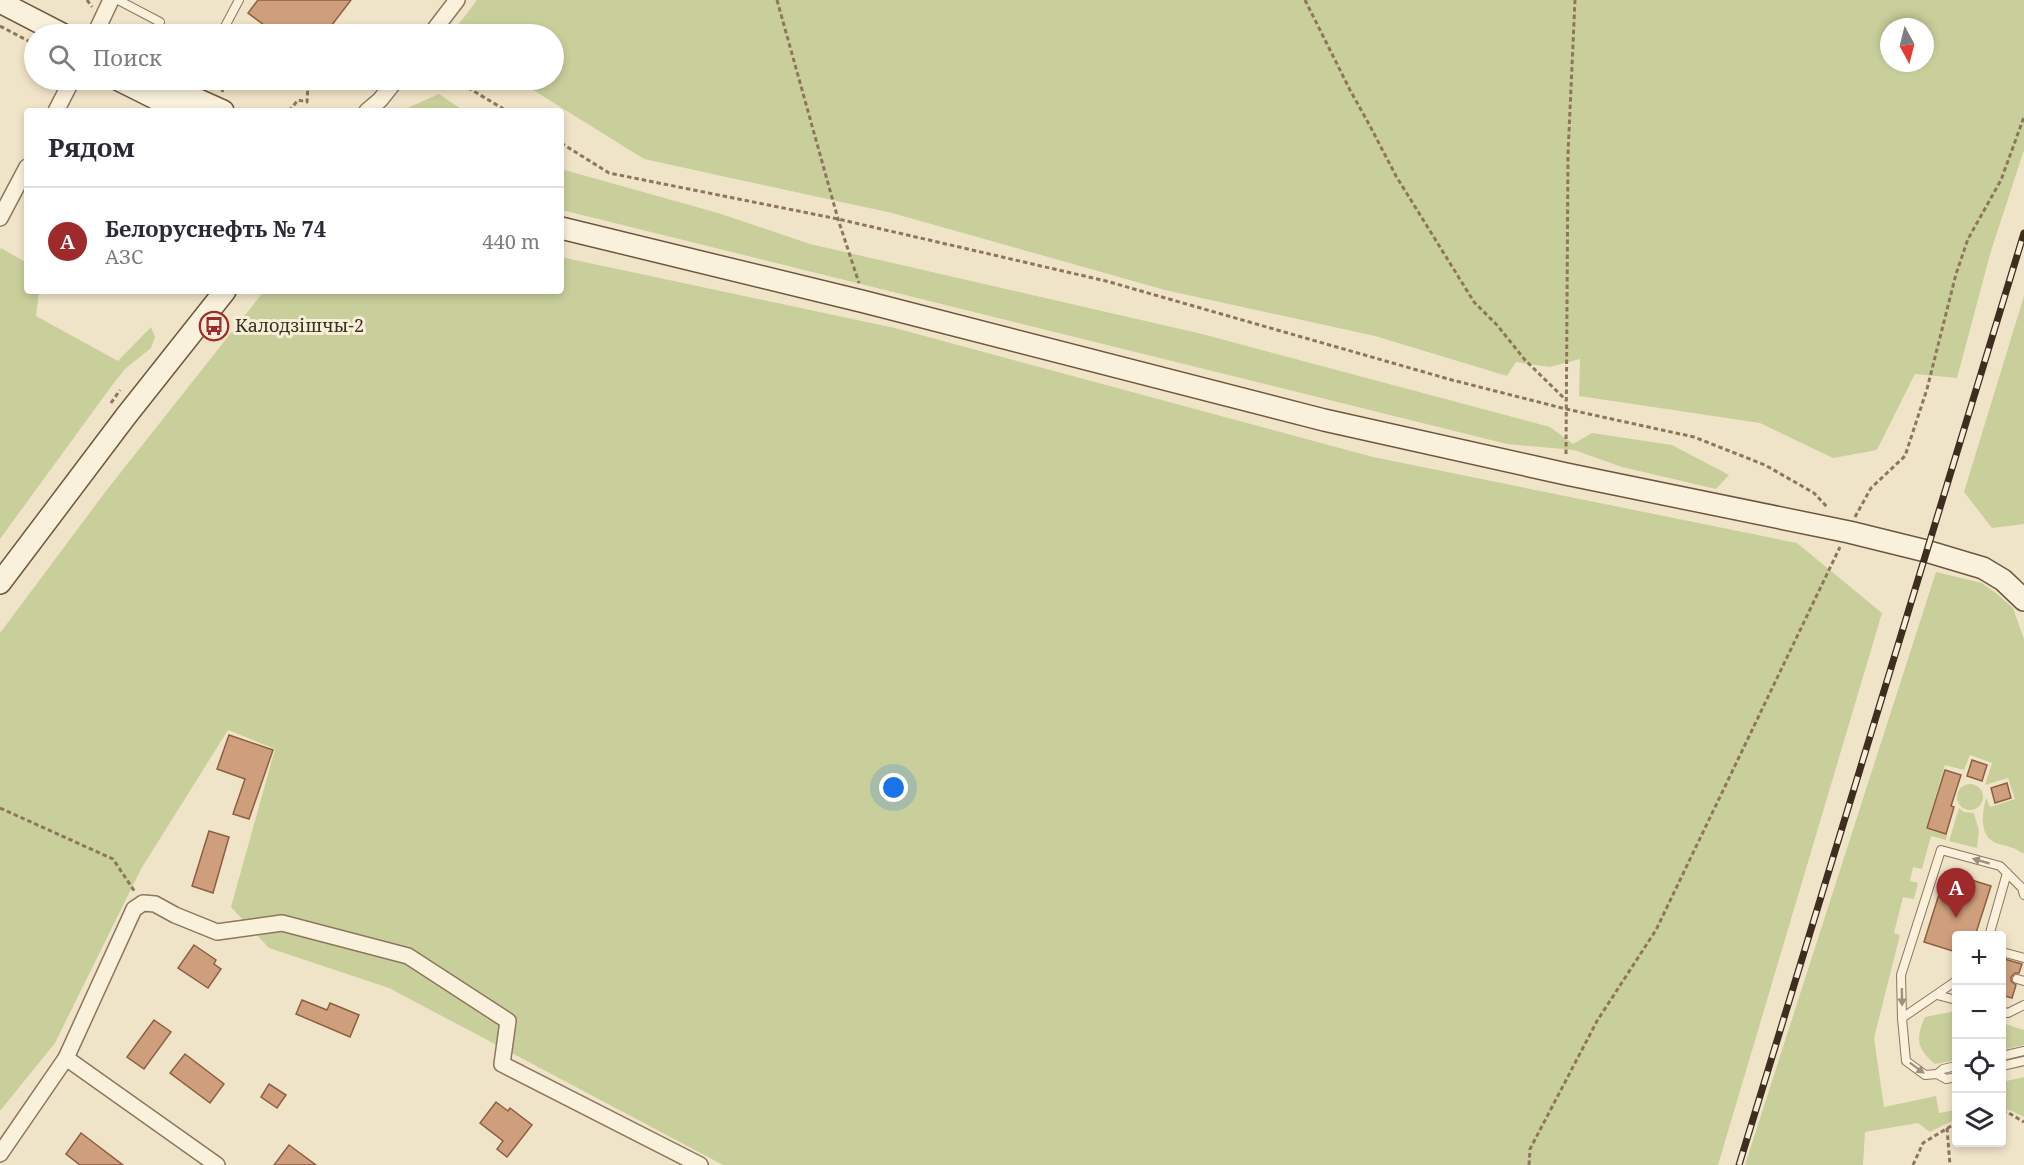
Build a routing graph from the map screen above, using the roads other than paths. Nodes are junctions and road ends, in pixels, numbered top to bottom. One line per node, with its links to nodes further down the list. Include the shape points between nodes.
1 (111, 0): 8 (street)
2 (118, 0): 9 (lane)
3 (239, 0): 10 (lane)
4 (457, 0): 11 (street)
5 (0, 2): 7 (main road)
6 (0, 18): 12 (main road)
7 (43, 24)
8 (100, 24)
9 (159, 24)
10 (226, 24)
11 (439, 24)
12 (24, 31)
13 (67, 90): 18 (street)
14 (152, 90): 16 (main road)
15 (389, 90): 17 (street)
16 (177, 98): 19 (main road)
17 (378, 105)
18 (58, 108)
19 (212, 108)
20 (24, 172): 21 (street)
21 (0, 218)
22 (564, 229): 25 (main road, via 1324,420 1926,551 1983,568)
23 (223, 294): 24 (main road)
24 (0, 583)
25 (2024, 600)
26 (2007, 873): 27 (lane); 28 (lane); 36 (lane, one-way to 36, via 2000,866 1941,850 1901,975)
27 (2024, 895)
28 (1990, 931)
29 (2006, 953): 30 (lane)
30 (2024, 958)
31 (1952, 984): 32 (lane)
32 (1937, 995): 33 (lane); 36 (lane)
33 (1952, 999)
34 (2024, 1005): 35 (lane)
35 (2006, 1012)
36 (1902, 1018): 43 (lane, one-way to 43, via 1906,1061 1925,1075)
37 (2024, 1051): 38 (lane)
38 (2006, 1055)
39 (66, 1058): 45 (street); 46 (street); 47 (street, via 134,909 143,903 155,904 217,932 282,923 408,956 508,1021 502,1064)
40 (2024, 1061): 41 (lane)
41 (2006, 1065)
42 (1952, 1067): 43 (lane)
43 (1937, 1074): 44 (lane)
44 (1952, 1078)
45 (0, 1154)
46 (217, 1165)
47 (700, 1165)

